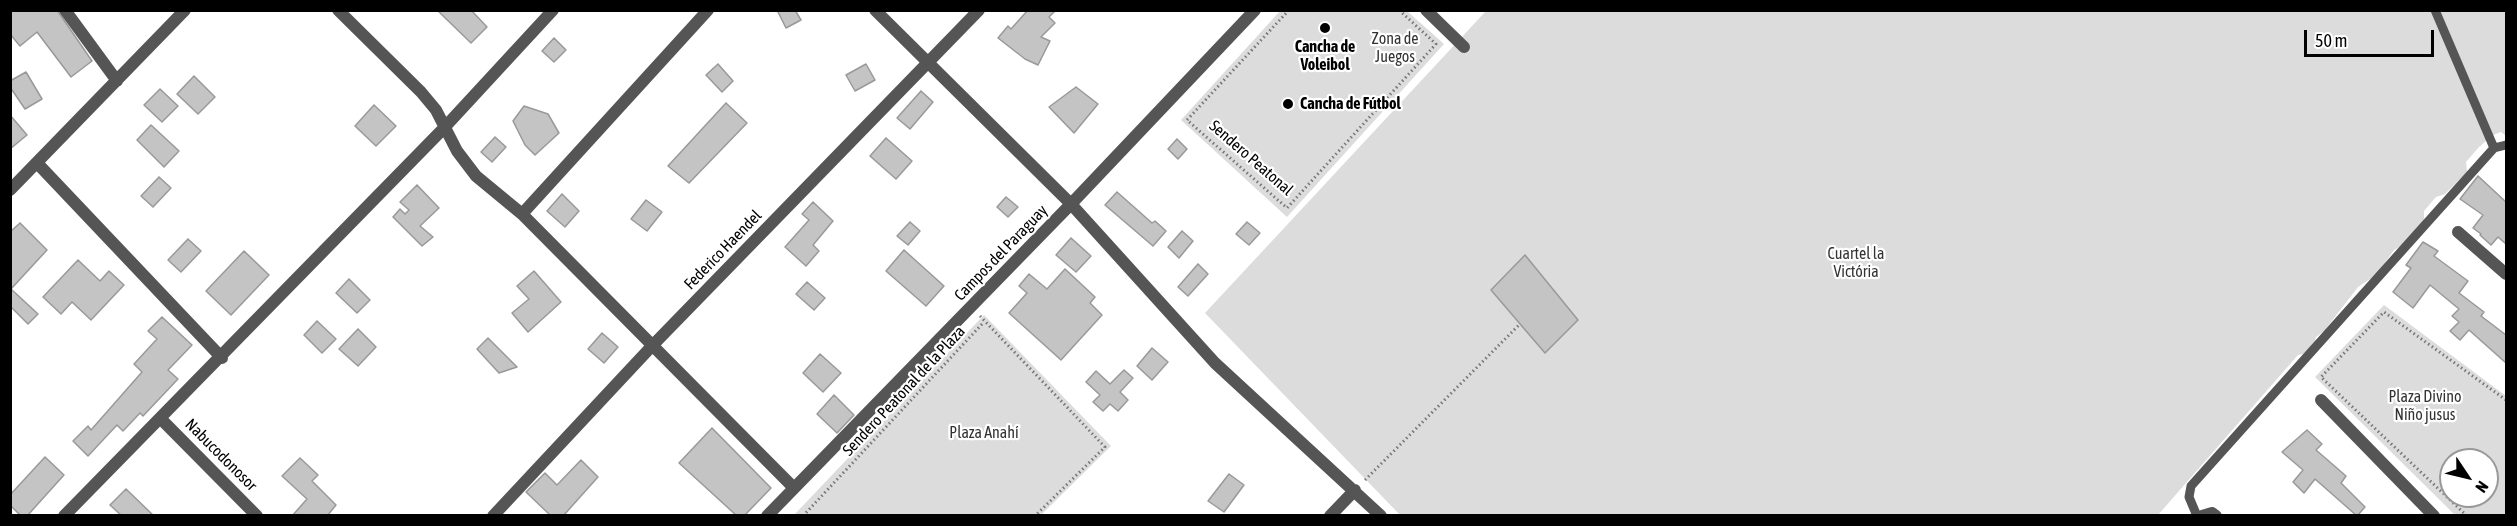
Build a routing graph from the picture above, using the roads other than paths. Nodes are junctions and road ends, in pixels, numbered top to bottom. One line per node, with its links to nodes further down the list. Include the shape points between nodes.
1 (65, 10): 13 (street)
2 (186, 10): 13 (street)
3 (338, 10): 14 (street, via 421,92)
4 (553, 10): 14 (street)
5 (708, 10): 20 (street)
6 (874, 10): 12 (street)
7 (979, 10): 12 (street, Federico Haendel)
8 (1255, 10): 19 (street, Campos del Paraguay)
9 (1426, 10): 11 (street)
10 (2435, 10): 16 (lane)
11 (1464, 46)
12 (927, 64): 19 (street); 23 (street, Federico Haendel)
13 (117, 81): 17 (street)
14 (444, 128): 20 (street, via 476,176); 24 (street)
15 (2506, 145): 16 (lane)
16 (2494, 148): 35 (lane, via 2191,486 2189,497)
17 (38, 164): 18 (street); 24 (street)
18 (10, 190)
19 (1071, 204): 27 (street, Campos del Paraguay); 28 (street, via 1215,363)
20 (522, 214): 23 (street)
21 (2458, 232): 22 (street)
22 (2506, 274)
23 (651, 346): 27 (street); 31 (street, Federico Haendel)
24 (222, 358): 26 (street)
25 (2321, 400): 37 (street)
26 (160, 418): 29 (street); 30 (street, Nabucodonosor)
27 (794, 488): 32 (street, Campos del Paraguay)
28 (1355, 490): 33 (street); 34 (street)
29 (64, 516)
30 (257, 516)
31 (493, 516)
32 (767, 516)
33 (1330, 516)
34 (1381, 516)
35 (2199, 516): 36 (street)
36 (2216, 516)
37 (2434, 516)

